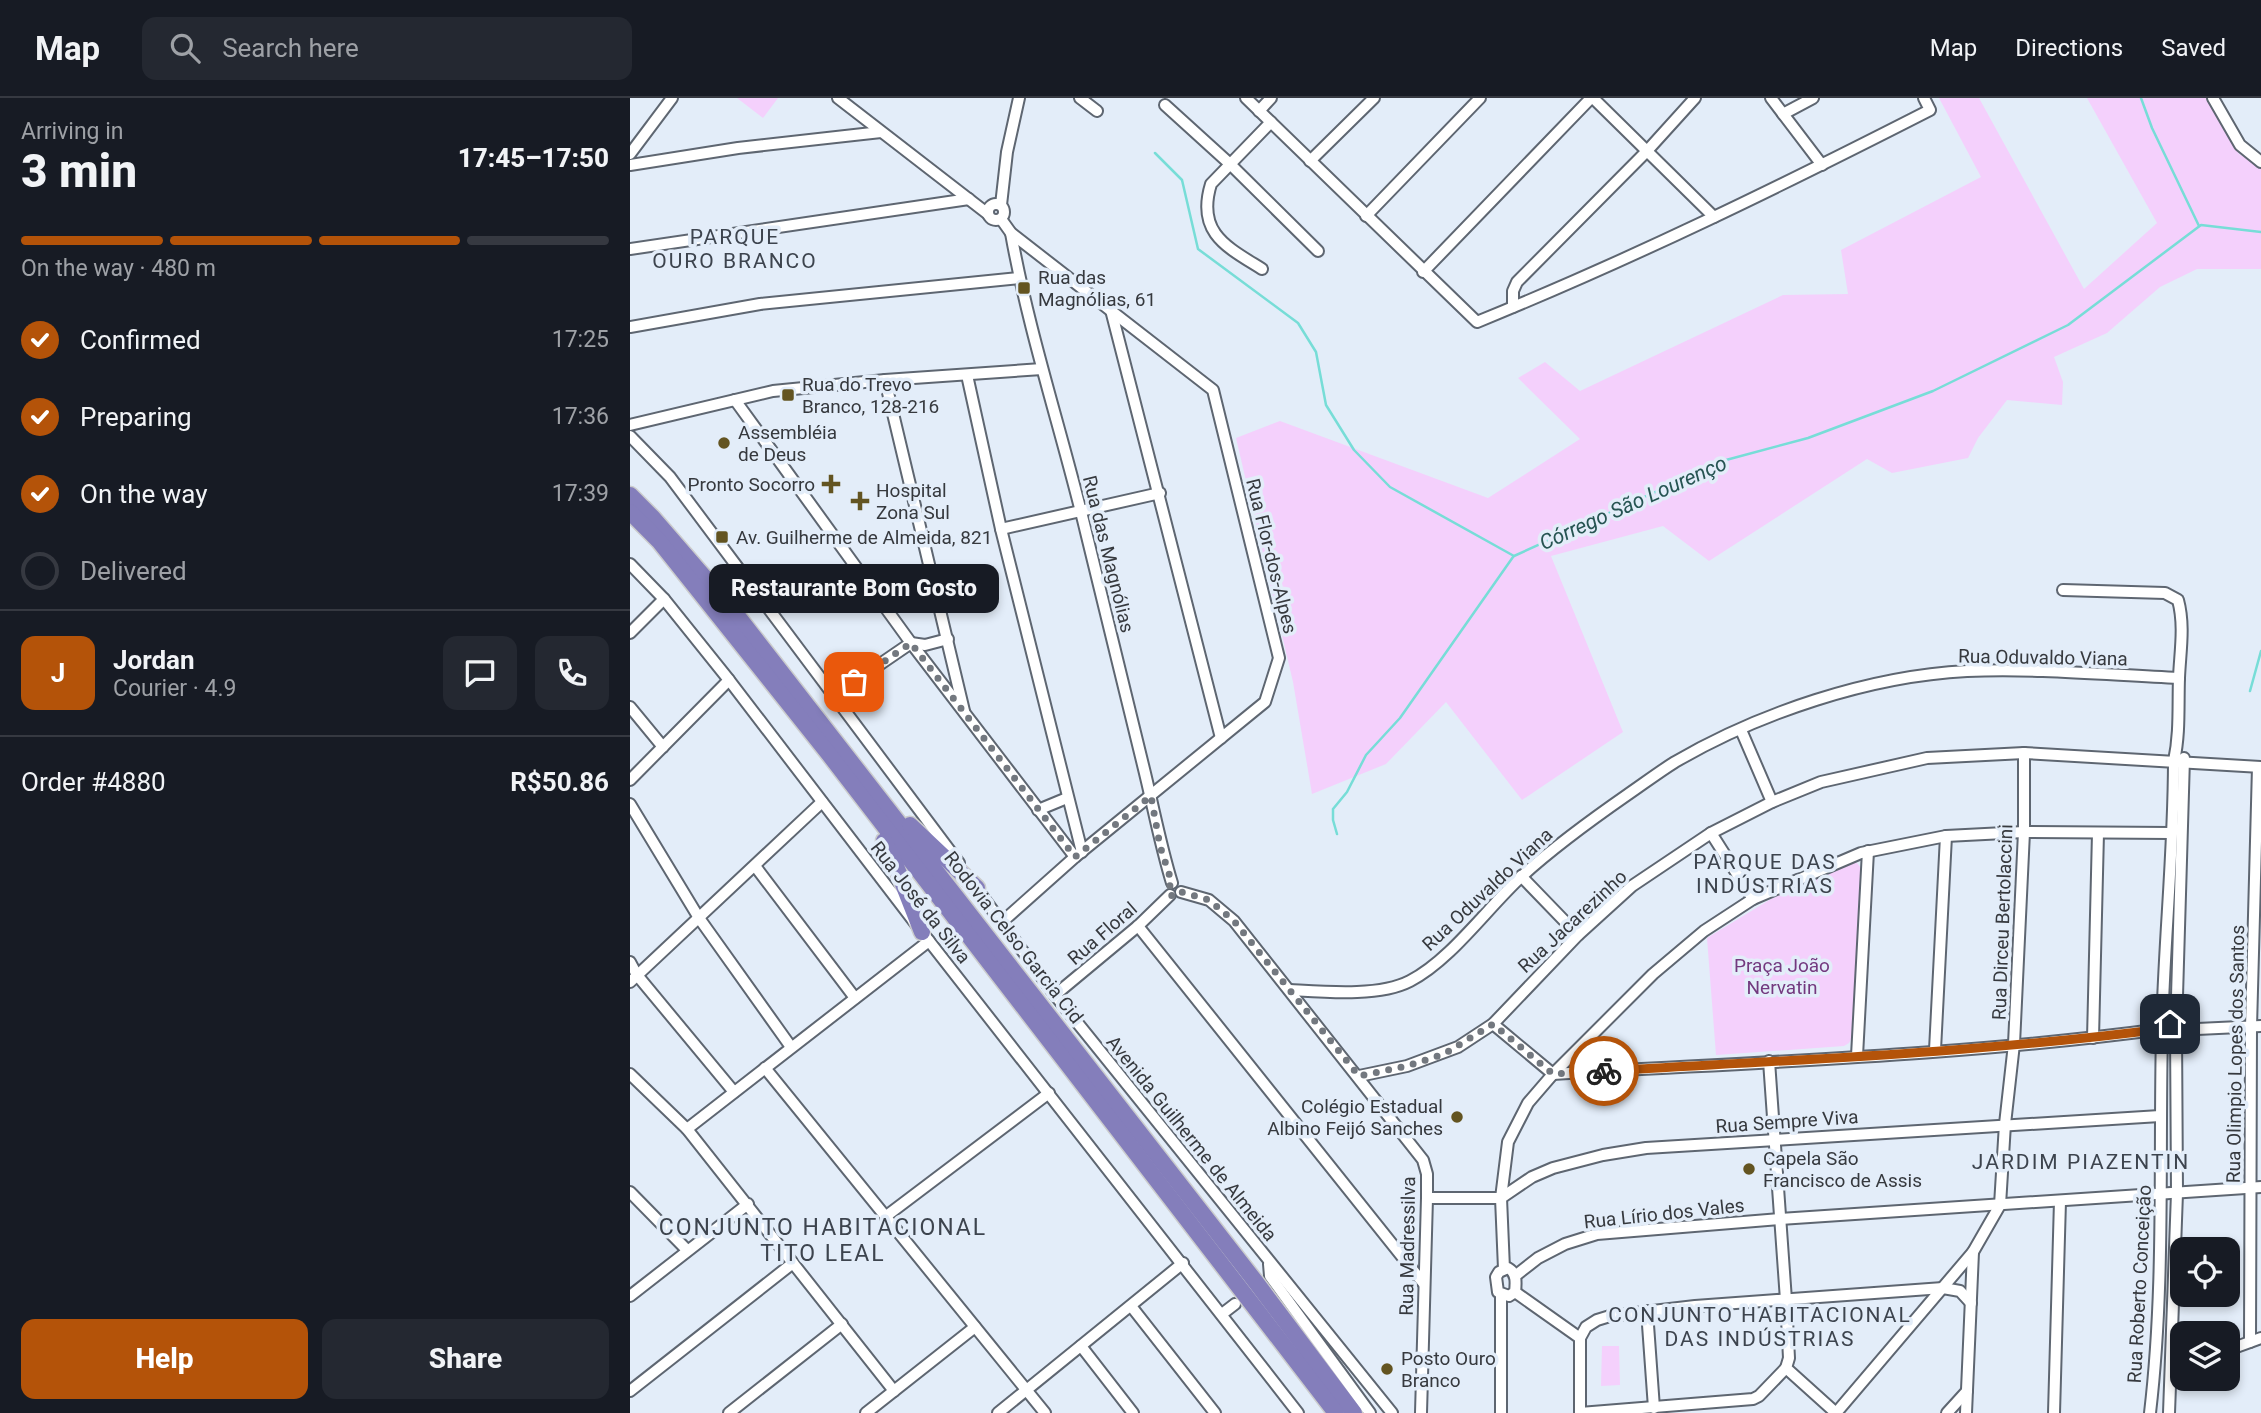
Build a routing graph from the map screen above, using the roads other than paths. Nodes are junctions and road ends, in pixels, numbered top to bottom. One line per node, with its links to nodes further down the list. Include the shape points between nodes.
1 (672, 98): 22 (street)
2 (838, 98): 20 (street)
3 (1019, 98): 29 (street)
4 (1080, 98): 16 (street)
5 (1246, 98): 17 (street)
6 (1271, 98): 17 (street)
7 (1374, 98): 23 (street)
8 (1479, 98): 31 (street)
9 (1592, 98): 21 (street); 38 (street)
10 (1695, 98): 21 (street)
11 (1770, 98): 18 (street)
12 (1813, 98): 18 (street)
13 (1924, 98): 27 (street, via 1930,110)
14 (2213, 98): 24 (street, via 2240,145)
15 (1165, 106): 25 (street)
16 (1097, 111)
17 (1259, 111): 19 (street)
18 (1783, 114): 27 (street)
19 (1270, 122): 23 (street); 25 (street)
20 (881, 132): 26 (street); 28 (street)
21 (1647, 151): 32 (street); 40 (street, via 1517,282)
22 (630, 154)
23 (1310, 161): 31 (street)
24 (2261, 162)
25 (1230, 164): 36 (street); 37 (street, via 1211,184 1207,196 1211,227 1222,243)
26 (630, 165)
27 (1822, 165): 32 (street)
28 (969, 199): 30 (street); 35 (street)
29 (1001, 205): 30 (street, via 990,206); 33 (street)
30 (988, 214): 33 (street, via 993,220)
31 (1366, 216): 38 (street)
32 (1714, 217): 40 (street)
33 (1001, 219): 34 (street, Rua Flor-dos-Alpes)
34 (1011, 233): 39 (street, Rua das Magnólias); 41 (street, Rua Flor-dos-Alpes)
35 (630, 248)
36 (1318, 251)
37 (1262, 269)
38 (1423, 272): 40 (street, via 1477,322)
39 (1019, 278): 42 (street, via 760,304); 43 (street, Rua das Magnólias)
40 (1513, 307)
41 (1111, 310): 50 (street); 68 (street, Rua Flor-dos-Alpes, via 1213,390 1279,657 1265,702)
42 (630, 327)
43 (1042, 369): 44 (street); 53 (street, Rua das Magnólias)
44 (967, 375): 45 (street); 55 (street)
45 (886, 380): 46 (street, via 773,391); 60 (street)
46 (735, 400): 47 (street); 61 (street)
47 (630, 425)
48 (630, 436): 64 (street, Avenida Guilherme de Almeida, via 670,478)
49 (630, 488): 54 (highway)
50 (1160, 494): 53 (street); 68 (street)
51 (630, 495): 54 (highway, Rodovia Celso Garcia Cid)
52 (630, 512): 70 (highway, Rodovia Celso Garcia Cid, via 659,541)
53 (1082, 512): 55 (street); 76 (street, Rua das Magnólias)
54 (653, 518): 72 (highway, Rodovia Celso Garcia Cid, via 732,609)
55 (1002, 529): 77 (street)
56 (630, 564): 58 (street, Rua José da Silva)
57 (2063, 590): 62 (street, Rua Roberto Conceição, via 2165,593 2178,600 2183,617)
58 (663, 599): 59 (street); 63 (street, Rua José da Silva)
59 (630, 633)
60 (948, 639): 61 (street); 66 (street)
61 (911, 643): 64 (street); 66 (street)
62 (2179, 678): 67 (street, Rua Oduvaldo Viana, via 1965,671 1881,683 1788,710); 73 (street, Rua Roberto Conceição)
63 (729, 680): 69 (street); 78 (street, Rua José da Silva)
64 (835, 695): 91 (street, Avenida Guilherme de Almeida)
65 (630, 707): 69 (street)
66 (965, 715): 81 (street)
67 (1741, 730): 79 (street); 90 (street, Rua Oduvaldo Viana, via 1675,762 1574,832)
68 (1222, 738): 76 (street, Rua Flor-dos-Alpes)
69 (663, 747): 75 (street)
70 (828, 753): 98 (highway, via 892,856); 178 (highway, Rodovia Celso Garcia Cid)
71 (2024, 753): 73 (street, Rua Jacarezinho); 79 (street, Rua Jacarezinho, via 1927,758 1821,782); 82 (street, Rua Dirceu Bertolaccini)
72 (850, 760): 91 (highway, via 904,820); 179 (highway, Rodovia Celso Garcia Cid)
73 (2179, 762): 74 (street, Rua Jacarezinho); 85 (street, Rua Roberto Conceição); 107 (street, Rua Roberto Conceição)
74 (2260, 767): 105 (street, Rua Olimpio Lopes dos Santos)
75 (630, 780)
76 (1151, 796): 88 (street, Rua Flor-dos-Alpes); 92 (street, Rua das Magnólias)
77 (1067, 798): 81 (street); 88 (street)
78 (822, 802): 89 (street); 98 (street, Rua José da Silva)
79 (1772, 802): 83 (street, Rua Jacarezinho)
80 (630, 804): 94 (street)
81 (1038, 810): 88 (street)
82 (2024, 832): 84 (street); 86 (street); 109 (street, Rua Dirceu Bertolaccini)
83 (1711, 833): 93 (street); 97 (street, Rua Jacarezinho, via 1632,886)
84 (2098, 833): 85 (street); 108 (street)
85 (2171, 834): 106 (street, Rua Roberto Conceição)
86 (1946, 836): 87 (street); 111 (street)
87 (1868, 851): 93 (street); 112 (street)
88 (1079, 854): 95 (street, Rua Flor-dos-Alpes)
89 (755, 866): 94 (street); 103 (street)
90 (1521, 876): 97 (street); 101 (street, Rua Oduvaldo Viana, via 1441,958 1410,981 1376,990)
91 (977, 888): 95 (street, Avenida Guilherme de Almeida)
92 (1174, 890): 96 (street, Rua Floral); 101 (street, Rua Madressilva, via 1209,900 1234,921)
93 (1753, 898): 116 (street, via 1662,966)
94 (699, 918): 100 (street); 110 (street)
95 (1002, 922): 102 (street, Avenida Guilherme de Almeida)
96 (1138, 926): 102 (street, Rua Floral); 142 (street)
97 (1578, 935): 104 (street, Rua Jacarezinho)
98 (925, 936): 103 (street); 119 (street, Rua José da Silva)
99 (630, 962): 100 (street)
100 (634, 978): 118 (street)
101 (1290, 990): 117 (street, Rua Madressilva)
102 (1055, 995): 140 (street, Avenida Guilherme de Almeida, via 1269,1261)
103 (855, 998): 110 (street)
104 (1493, 1024): 116 (street); 117 (street, Rua Jacarezinho, via 1444,1054)
105 (2256, 1026): 107 (street); 124 (street, Rua Olimpio Lopes dos Santos)
106 (2162, 1029): 107 (street, via 2170,1024); 108 (street); 120 (street, Rua Roberto Conceição)
107 (2176, 1030): 126 (street, Rua Roberto Conceição)
108 (2093, 1038): 109 (street)
109 (2014, 1044): 111 (street); 121 (street, Rua Dirceu Bertolaccini)
110 (791, 1047): 114 (street)
111 (1935, 1051): 112 (street)
112 (1857, 1056): 113 (street)
113 (1769, 1061): 116 (street); 123 (street)
114 (765, 1068): 118 (street); 133 (street)
115 (630, 1074): 122 (street)
116 (1553, 1074): 129 (street, via 1528,1103 1508,1142)
117 (1359, 1076): 128 (street, Rua Madressilva, via 1421,1154)
118 (734, 1092): 122 (street)
119 (1049, 1093): 133 (street); 138 (street, Rua José da Silva)
120 (2161, 1116): 121 (street, Rua Sempre Viva); 127 (street, Rua Roberto Conceição)
121 (2005, 1124): 123 (street, Rua Sempre Viva); 132 (street, Rua Dirceu Bertolaccini)
122 (687, 1129): 131 (street)
123 (1774, 1140): 129 (street, Rua Sempre Viva, via 1646,1148 1593,1157 1543,1172); 134 (street)
124 (2256, 1188): 126 (street, Rua Lírio dos Vales); 157 (street, Rua Olimpio Lopes dos Santos)
125 (630, 1192): 135 (street)
126 (2177, 1193): 127 (street, Rua Lírio dos Vales); 153 (street, Rua Roberto Conceição)
127 (2162, 1194): 130 (street, Rua Lírio dos Vales); 161 (street, Rua Roberto Conceição)
128 (1427, 1198): 129 (street); 142 (street, Rua Madressilva)
129 (1501, 1198): 139 (street)
130 (2060, 1201): 132 (street, Rua Lírio dos Vales); 187 (street)
131 (748, 1204): 135 (street); 137 (street)
132 (2000, 1205): 134 (street, Rua Lírio dos Vales); 136 (street, Rua Dirceu Bertolaccini)
133 (886, 1217): 155 (street)
134 (1780, 1219): 141 (street, Rua Lírio dos Vales, via 1583,1237 1538,1258); 147 (street)
135 (687, 1250): 146 (street)
136 (1973, 1252): 143 (street, Rua Dirceu Bertolaccini); 148 (street)
137 (793, 1263): 154 (street); 163 (street)
138 (1183, 1264): 150 (street); 152 (street, Rua José da Silva)
139 (1504, 1269): 141 (street); 145 (street, via 1496,1277)
140 (1271, 1276): 180 (street); 181 (street, Avenida Guilherme de Almeida)
141 (1515, 1276): 144 (street)
142 (1424, 1284): 169 (street, Rua Madressilva)
143 (1943, 1288): 147 (street); 148 (street, via 1960,1291); 184 (street, Rua Dirceu Bertolaccini)
144 (1515, 1292): 145 (street); 156 (street)
145 (1501, 1294): 182 (street)
146 (630, 1295)
147 (1786, 1300): 151 (street); 159 (street)
148 (1971, 1303): 166 (street)
149 (1235, 1304): 152 (street)
150 (1131, 1306): 158 (street); 175 (street)
151 (1647, 1311): 156 (street, via 1597,1320); 168 (street)
152 (1222, 1314): 165 (street, Rua José da Silva)
153 (2177, 1321)
154 (842, 1324): 164 (street); 170 (street)
155 (975, 1327): 162 (street); 164 (street)
156 (1580, 1338): 183 (street)
157 (2255, 1340)
158 (1081, 1346): 162 (street); 174 (street)
159 (1786, 1368): 168 (street, via 1753,1399); 184 (street)
160 (2170, 1370): 161 (street)
161 (2155, 1371): 188 (street, Rua Roberto Conceição)
162 (1027, 1390): 172 (street); 173 (street)
163 (630, 1391)
164 (894, 1391): 171 (street)
165 (1283, 1391): 176 (street); 177 (street)
166 (1967, 1391): 185 (street); 186 (street)
167 (2173, 1391): 189 (street, Rua Roberto Conceição)
168 (1654, 1408): 183 (street)
169 (1418, 1410)
170 (729, 1413)
171 (866, 1413)
172 (998, 1413)
173 (1045, 1413)
174 (1133, 1413)
175 (1215, 1413)
176 (1298, 1413)
177 (1303, 1413)
178 (1336, 1413)
179 (1354, 1413)
180 (1370, 1413)
181 (1392, 1413)
182 (1501, 1413)
183 (1580, 1413)
184 (1836, 1413)
185 (1947, 1413)
186 (1966, 1413)
187 (2054, 1413)
188 (2150, 1413)
189 (2169, 1413)

